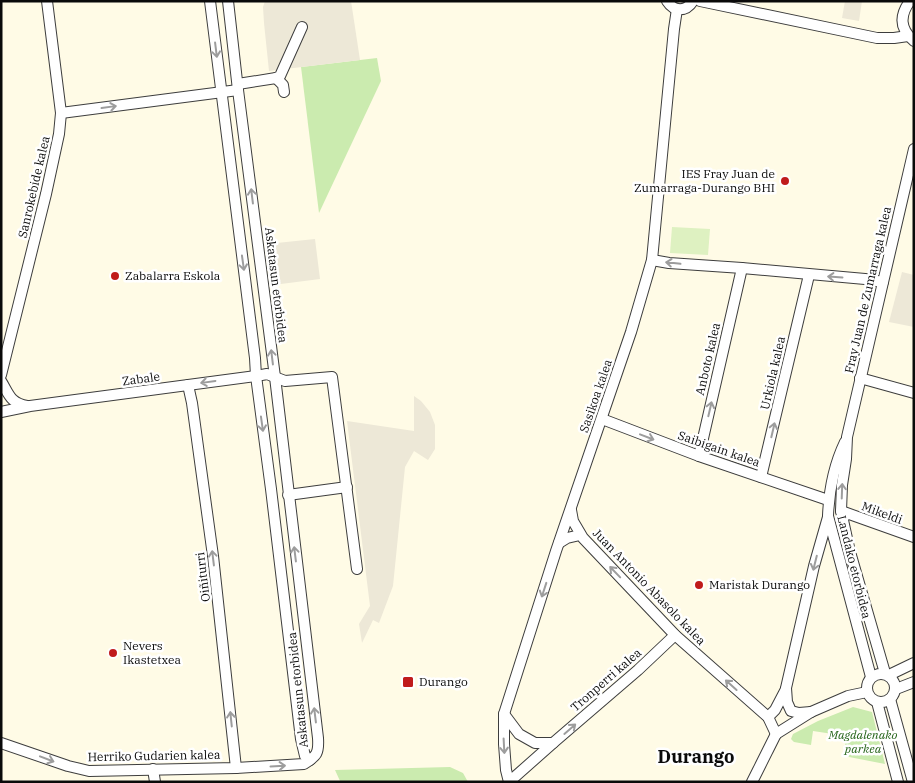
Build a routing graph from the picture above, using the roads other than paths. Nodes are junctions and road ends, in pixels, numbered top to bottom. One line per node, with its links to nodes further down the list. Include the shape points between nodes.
1 (48, 1): 15 (street, Sanrokebide kalea)
2 (210, 1): 13 (street, Askatasun etorbidea, one-way to 13)
3 (228, 1): 12 (street, Askatasun etorbidea)
4 (667, 1): 8 (street)
5 (693, 1): 8 (street, via 686,9)
6 (700, 1): 10 (street, via 877,38)
7 (910, 1): 10 (street, via 902,22)
8 (677, 9): 17 (street, Sasikoa kalea)
9 (302, 27): 11 (street, via 280,76)
10 (911, 38)
11 (276, 78): 12 (street); 14 (street, via 283,85)
12 (238, 87): 13 (street); 23 (street, Askatasun etorbidea, one-way to 12)
13 (222, 92): 15 (street, one-way to 13); 22 (street, Askatasun etorbidea, one-way to 22)
14 (284, 92)
15 (61, 113): 21 (street, Sanrokebide kalea, via 56,153)
16 (914, 148): 20 (street, Fray Juan de Zumarraga kalea)
17 (652, 260): 18 (street, one-way to 17); 30 (street, Sasikoa kalea)
18 (742, 268): 19 (street); 32 (street, Anboto kalea, one-way to 18)
19 (809, 275): 20 (street, one-way to 19); 33 (street, Urkiola kalea, one-way to 19)
20 (883, 282): 24 (street, Fray Juan de Zumarraga kalea)
21 (1, 375)
22 (256, 376): 23 (street, Zabale, via 267,374); 26 (street, Zabale, one-way to 26); 60 (street, Askatasun etorbidea, one-way to 60, via 301,739 305,756)
23 (275, 377): 34 (street, Zabale, via 285,381 332,377); 35 (street, Askatasun etorbidea)
24 (860, 378): 27 (street); 31 (street, Fray Juan de Zumarraga kalea)
25 (1, 381): 28 (street, via 14,401)
26 (188, 385): 28 (street, Zabale); 61 (street, Oiñiturri, one-way to 26, via 213,556)
27 (914, 392)
28 (30, 406): 29 (street, Zabale)
29 (1, 412)
30 (602, 419): 32 (street, Saibigain kalea, one-way to 32); 37 (street, Sasikoa kalea)
31 (847, 437): 36 (street, Landako etorbidea, via 838,456); 38 (street, Landako etorbidea, one-way to 31)
32 (698, 456): 33 (street, Saibigain kalea)
33 (761, 477): 36 (street, Saibigain kalea)
34 (346, 487): 35 (street); 43 (street)
35 (288, 495): 60 (street, Askatasun etorbidea, one-way to 35, via 319,747)
36 (828, 500): 39 (street, Landako etorbidea)
37 (570, 509): 40 (street, Juan Antonio Abasolo kalea); 42 (street, Sasikoa kalea)
38 (841, 511): 41 (street, Mikeldi); 46 (street, Landako etorbidea)
39 (828, 516): 47 (street, Landako etorbidea); 49 (street, one-way to 49)
40 (580, 535): 42 (street, Juan Antonio Abasolo kalea); 44 (street, Juan Antonio Abasolo kalea, one-way to 40)
41 (914, 538)
42 (559, 543): 55 (street, Sasikoa kalea, one-way to 55)
43 (357, 569)
44 (675, 635): 56 (street, Juan Antonio Abasolo kalea, one-way to 44); 59 (street, Tronperri kalea, one-way to 44)
45 (914, 663): 46 (street)
46 (887, 674): 47 (street, via 875,674); 50 (street, via 893,679)
47 (871, 678): 51 (street)
48 (914, 682): 50 (street)
49 (786, 688): 54 (street, via 791,711); 56 (street)
50 (896, 689): 52 (street)
51 (867, 692): 53 (street); 54 (street, via 848,696)
52 (890, 699): 53 (street); 67 (street)
53 (877, 702): 66 (street)
54 (811, 712): 57 (street)
55 (504, 714): 59 (street, via 519,734 535,743); 64 (street, Sasikoa kalea, one-way to 64)
56 (768, 717): 57 (street)
57 (776, 734): 65 (street)
58 (1, 743): 62 (street, Herriko Gudarien kalea, one-way to 62, via 89,771)
59 (553, 743): 64 (street, Tronperri kalea)
60 (310, 760): 61 (street, Herriko Gudarien kalea, one-way to 60, via 304,764)
61 (236, 768): 62 (street, Herriko Gudarien kalea)
62 (153, 769): 63 (street)
63 (155, 782)
64 (508, 782)
65 (752, 782)
66 (898, 782)
67 (913, 782)

